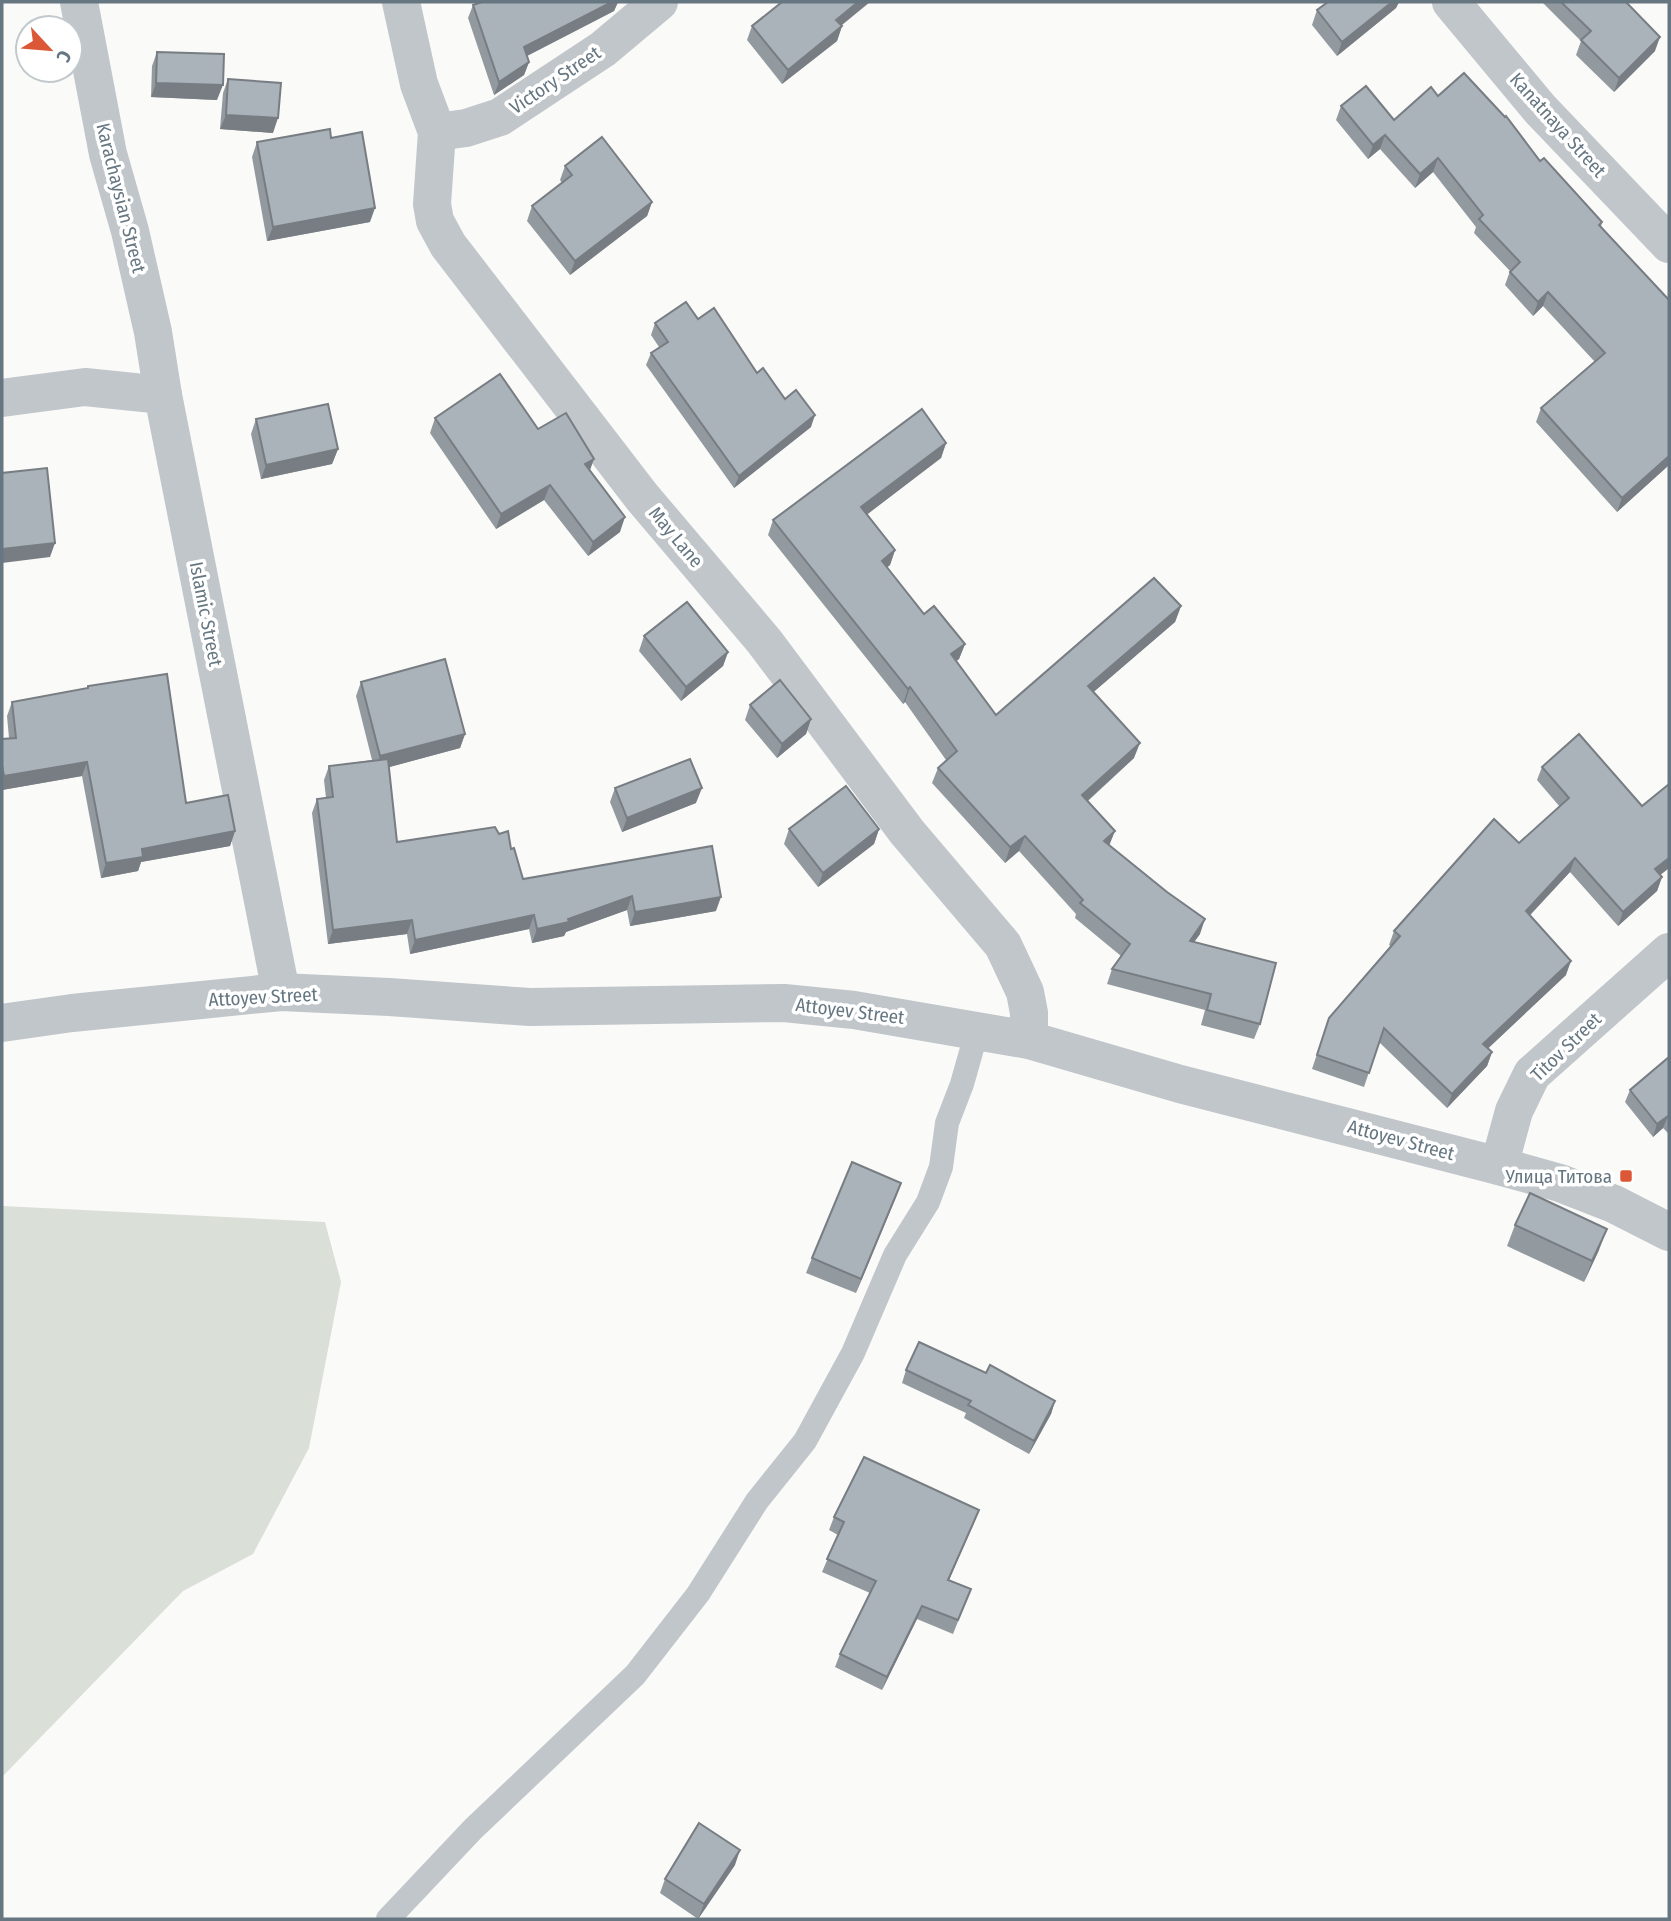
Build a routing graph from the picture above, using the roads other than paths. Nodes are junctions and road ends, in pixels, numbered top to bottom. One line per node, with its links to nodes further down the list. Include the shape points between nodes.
1 (79, 2): 7 (street, Karachaysian Street)
2 (401, 2): 5 (street, May Lane, via 419,84)
3 (659, 2): 5 (street, Victory Street, via 603,49 500,117)
4 (1451, 2): 6 (street, Kanatnaya Street, via 1540,109)
5 (437, 132): 13 (street, May Lane, via 432,204 448,245 642,497 764,641 907,832 1003,945 1025,992)
6 (1669, 244)
7 (163, 395): 8 (street, via 85,387); 10 (street, Islamic Street)
8 (2, 398)
9 (1669, 952): 14 (street, Titov Street, via 1532,1074 1514,1111)
10 (281, 992): 11 (street, Attoyev Street); 12 (street, Attoyev Street, via 530,1007 784,1003)
11 (2, 1023)
12 (977, 1031): 13 (street, Attoyev Street); 16 (lane, via 928,1202 895,1255 853,1353 805,1441 757,1501 698,1594 635,1675 473,1829)
13 (1029, 1040): 14 (street, Attoyev Street)
14 (1499, 1166): 15 (street, Attoyev Street, via 1614,1204)
15 (1669, 1232)
16 (388, 1919)

